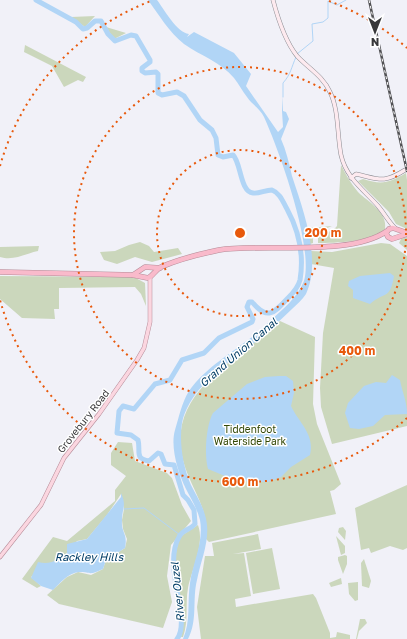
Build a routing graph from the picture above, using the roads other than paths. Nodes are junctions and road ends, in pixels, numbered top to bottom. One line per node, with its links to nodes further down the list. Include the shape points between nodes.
1 (273, 0): 2 (main road, via 292,49 330,90 335,106 338,142)
2 (345, 167): 4 (main road); 6 (main road)
3 (405, 170): 5 (main road, via 388,179 377,180)
4 (356, 174): 5 (main road); 6 (main road)
5 (363, 176): 6 (main road)
6 (352, 179): 7 (main road, via 377,205)
7 (387, 220): 8 (main road); 9 (main road)
8 (396, 229): 9 (highway); 10 (highway); 12 (highway)
9 (387, 231): 11 (highway); 13 (highway)
10 (407, 233): 12 (highway)
11 (377, 237): 13 (highway); 15 (highway, via 354,243 324,246 220,250 198,254)
12 (397, 237): 13 (highway)
13 (389, 238)
14 (150, 268): 15 (highway); 16 (highway, via 144,267); 19 (highway)
15 (160, 268): 19 (highway)
16 (140, 271): 18 (highway); 19 (highway)
17 (0, 272): 18 (highway)
18 (133, 275): 19 (highway)
19 (147, 277): 20 (main road, Grovebury Road, via 149,328 144,348 103,409 64,458 41,505)
20 (0, 556)

